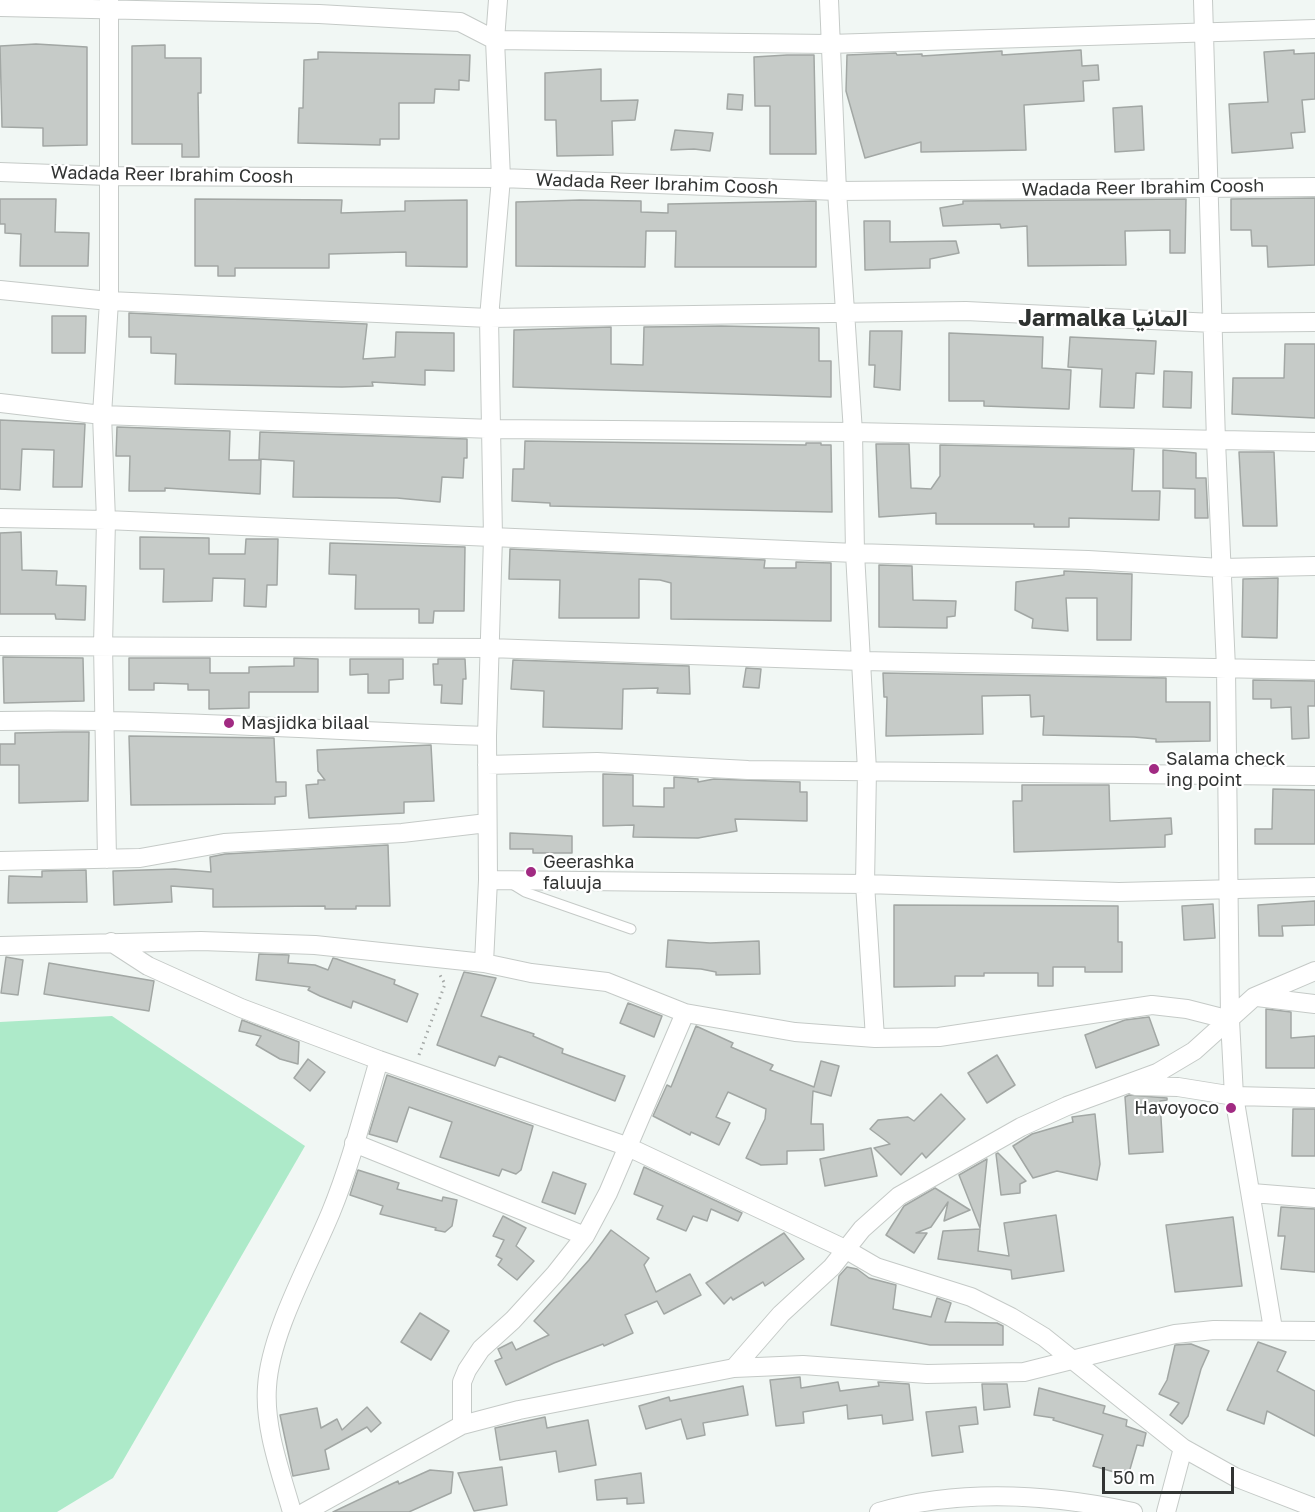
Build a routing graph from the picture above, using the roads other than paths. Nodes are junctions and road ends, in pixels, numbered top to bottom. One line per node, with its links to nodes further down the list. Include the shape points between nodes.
1 (498, 0): 8 (street)
2 (829, 0): 9 (street)
3 (1203, 0): 7 (street)
4 (109, 5): 5 (street); 8 (street, via 460,22); 11 (street)
5 (0, 7)
6 (1315, 29): 7 (street)
7 (1205, 34): 9 (street); 14 (street)
8 (495, 40): 9 (street); 12 (street)
9 (829, 44): 15 (street)
10 (0, 172): 11 (street, Wadada Reer Ibrahim Coosh)
11 (108, 176): 12 (street, Wadada Reer Ibrahim Coosh); 17 (street)
12 (501, 178): 15 (street, Wadada Reer Ibrahim Coosh); 19 (street)
13 (1315, 187): 14 (street, Wadada Reer Ibrahim Coosh)
14 (1208, 188): 15 (street, Wadada Reer Ibrahim Coosh); 21 (street)
15 (837, 191): 18 (street)
16 (0, 290): 17 (street)
17 (109, 302): 19 (street); 23 (street)
18 (846, 313): 19 (street); 21 (street, via 966,311); 25 (street)
19 (489, 318): 24 (street)
20 (1315, 322): 21 (street)
21 (1213, 323): 26 (street)
22 (0, 403): 23 (street)
23 (102, 415): 24 (street); 29 (street)
24 (493, 429): 25 (street); 30 (street)
25 (853, 432): 26 (street); 31 (street)
26 (1216, 441): 27 (street); 33 (street)
27 (1315, 442)
28 (0, 518): 29 (street)
29 (106, 520): 30 (street); 34 (street)
30 (494, 537): 31 (street); 36 (street)
31 (855, 553): 33 (street); 37 (street)
32 (1315, 566): 33 (street)
33 (1221, 568): 38 (street)
34 (103, 645): 35 (street); 36 (street); 40 (street)
35 (0, 646)
36 (489, 648): 37 (street); 42 (street)
37 (862, 662): 38 (street); 44 (street)
38 (1226, 668): 39 (street); 46 (street)
39 (1315, 670)
40 (106, 719): 41 (street); 42 (street); 48 (street)
41 (0, 721)
42 (487, 736): 43 (street)
43 (487, 765): 44 (street, via 597,762 748,770); 47 (street)
44 (867, 770): 46 (street); 51 (street)
45 (1315, 776): 46 (street)
46 (1227, 777): 53 (street)
47 (487, 823): 48 (street, via 402,833 224,843 165,855); 50 (street)
48 (107, 859): 49 (street)
49 (0, 861)
50 (496, 880): 51 (street); 54 (lane); 57 (street)
51 (865, 884): 53 (street, via 1119,892); 63 (street)
52 (1315, 887): 53 (street)
53 (1230, 888): 62 (street)
54 (631, 929)
55 (111, 942): 56 (street); 57 (street, via 264,942); 64 (street, via 148,966 223,1000)
56 (0, 946)
57 (484, 963): 61 (street, via 531,973 608,981)
58 (1315, 971): 59 (street)
59 (1254, 997): 60 (street); 62 (street)
60 (1315, 1004)
61 (685, 1013): 63 (street, via 795,1032); 69 (street)
62 (1230, 1020): 63 (street, via 1152,1005 948,1036); 65 (street, via 1176,1063); 66 (street)
63 (875, 1038)
64 (378, 1060): 68 (street); 69 (street)
65 (1119, 1085): 66 (street, via 1178,1087); 73 (street, via 1021,1127 899,1196 872,1218)
66 (1234, 1096): 67 (street); 70 (street)
67 (1315, 1098)
68 (354, 1143): 72 (street); 81 (street, via 332,1210 286,1318 268,1378 268,1410 276,1456)
69 (626, 1146): 72 (street, via 608,1193); 73 (street)
70 (1252, 1193): 71 (street); 74 (street)
71 (1315, 1198)
72 (585, 1236): 78 (street, via 541,1290 481,1349 467,1370 462,1382)
73 (845, 1249): 76 (street, via 876,1267 971,1297 1044,1337); 77 (street)
74 (1273, 1329): 75 (street); 76 (street, via 1174,1334)
75 (1315, 1331)
76 (1071, 1361): 77 (street, via 1024,1372 974,1374 803,1365); 79 (street)
77 (734, 1368): 78 (street)
78 (462, 1425): 82 (street)
79 (1183, 1448): 80 (street, via 1235,1477); 85 (street)
80 (1315, 1508)
81 (292, 1512)
82 (305, 1512)
83 (879, 1512): 84 (street, via 945,1499 1036,1497)
84 (1133, 1512)
85 (1166, 1512)

